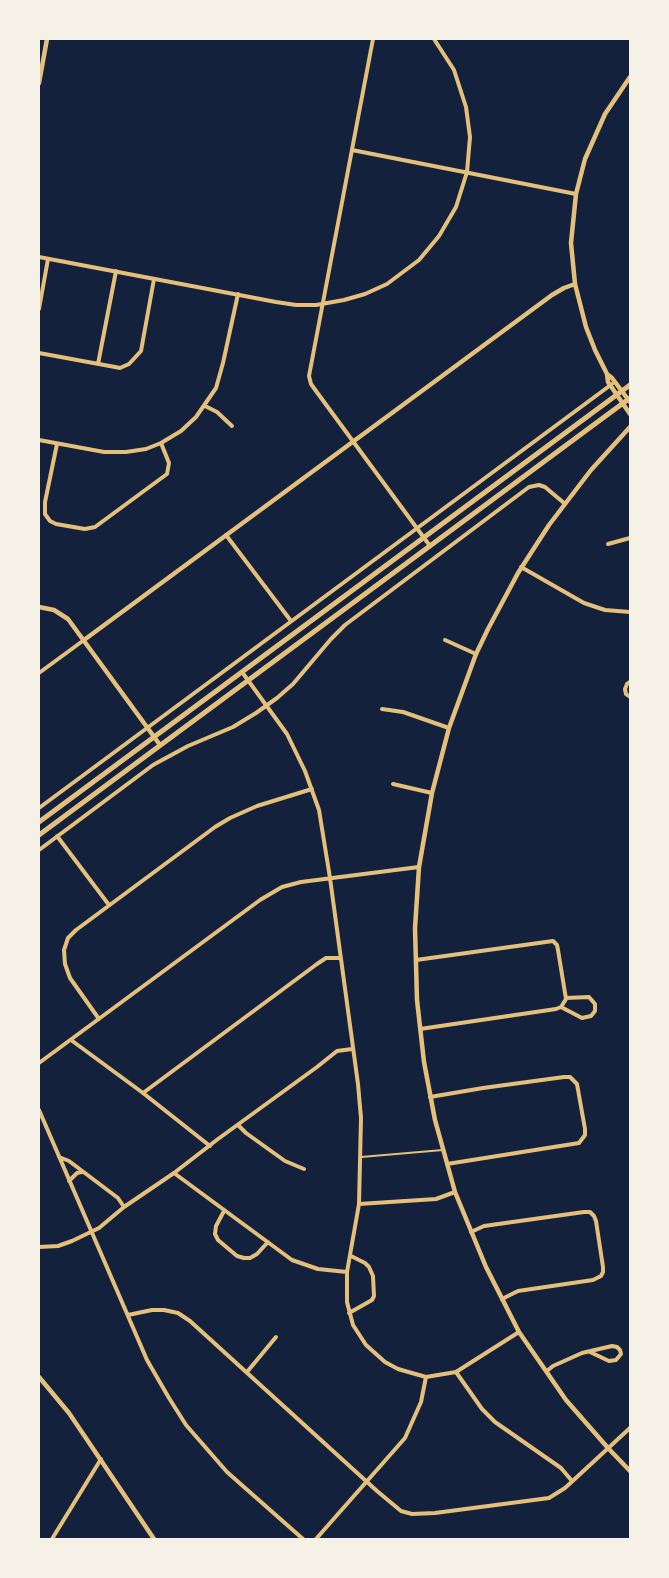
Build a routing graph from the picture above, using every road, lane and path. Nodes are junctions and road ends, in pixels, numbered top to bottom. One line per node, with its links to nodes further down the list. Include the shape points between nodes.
1 (47, 39): 5 (street)
2 (373, 39): 6 (street)
3 (434, 39): 7 (street, via 456,76 466,107 470,137)
4 (630, 77): 8 (street, via 594,135)
5 (39, 83)
6 (352, 150): 7 (street); 15 (street)
7 (467, 172): 8 (street); 15 (street, via 449,221 414,264 397,278 370,292)
8 (576, 194): 13 (street, via 571,243)
9 (39, 257): 10 (street)
10 (48, 259): 11 (street); 16 (street)
11 (116, 271): 12 (street); 18 (street)
12 (154, 279): 14 (street); 18 (street, via 141,352 124,367)
13 (575, 284): 19 (street, via 587,331); 32 (street, via 552,295)
14 (238, 294): 15 (street, via 283,303); 27 (street, via 221,372)
15 (322, 304): 32 (street, via 309,377 316,392)
16 (39, 309)
17 (39, 353): 18 (street)
18 (98, 364)
19 (608, 374): 20 (street); 22 (street)
20 (615, 382): 22 (street); 23 (street)
21 (630, 385): 23 (main road)
22 (610, 386): 24 (street); 36 (street)
23 (622, 391): 24 (main road); 25 (street)
24 (616, 395): 26 (street); 38 (main road)
25 (630, 400): 26 (main road)
26 (622, 404): 28 (street); 41 (main road)
27 (205, 406): 29 (street); 33 (street, via 182,431)
28 (630, 414)
29 (232, 426)
30 (630, 427): 35 (street)
31 (39, 440): 34 (street)
32 (353, 442): 36 (street); 37 (street)
33 (162, 443): 34 (street, via 126,452 104,452); 34 (street, via 169,462 167,474 95,527 86,529 56,524 46,514 45,502)
34 (57, 444)
35 (564, 503): 42 (street); 54 (street, via 545,487 530,487 345,624 293,684)
36 (417, 528): 38 (street); 45 (street)
37 (226, 535): 45 (street); 46 (street)
38 (424, 538): 41 (street); 49 (main road)
39 (630, 538): 40 (street)
40 (608, 544)
41 (430, 546): 51 (main road)
42 (522, 567): 44 (street, via 584,603 605,610); 48 (street)
43 (39, 607): 46 (street, via 64,616)
44 (630, 612)
45 (291, 622): 56 (street)
46 (84, 640): 50 (street); 56 (street)
47 (445, 640): 48 (street)
48 (476, 654): 57 (street)
49 (242, 672): 51 (street); 58 (main road)
50 (39, 673)
51 (248, 680): 54 (street); 59 (main road)
52 (630, 682): 53 (street, via 625,689)
53 (630, 696)
54 (267, 706): 61 (street, via 287,734); 66 (street, via 153,764)
55 (382, 709): 57 (street, via 403,712)
56 (148, 728): 58 (street); 63 (street)
57 (449, 728): 62 (street)
58 (154, 736): 59 (street); 64 (main road)
59 (160, 745): 65 (main road)
60 (393, 784): 62 (street)
61 (312, 789): 69 (street, via 319,810); 70 (street, via 230,818)
62 (432, 793): 68 (street)
63 (39, 808)
64 (39, 822)
65 (39, 835)
66 (57, 836): 67 (street); 70 (street)
67 (39, 850)
68 (419, 867): 69 (street); 72 (street)
69 (330, 878): 71 (street); 75 (street, via 282,887 260,900)
70 (109, 905): 75 (street, via 76,930 68,938 64,950 64,964 70,978)
71 (340, 958): 78 (street); 80 (street, via 326,958 317,964)
72 (416, 960): 73 (street, via 553,941 557,945); 76 (street)
73 (566, 998): 74 (street); 74 (street, via 589,997 595,1004 595,1011 582,1018)
74 (561, 1007): 76 (street)
75 (99, 1020): 77 (street)
76 (420, 1029): 81 (street)
77 (71, 1040): 79 (street); 80 (street)
78 (352, 1049): 83 (street, via 338,1051); 87 (street, via 361,1118)
79 (39, 1063)
80 (143, 1093): 84 (street)
81 (430, 1097): 85 (street); 88 (street, via 564,1077 570,1077 577,1084 585,1129 579,1144)
82 (39, 1110): 86 (street)
83 (238, 1125): 84 (street); 89 (street, via 285,1161)
84 (210, 1146): 91 (street)
85 (443, 1150): 87 (lane); 88 (street)
86 (59, 1157): 90 (street); 92 (street)
87 (360, 1157): 94 (street)
88 (447, 1164): 93 (street)
89 (304, 1169)
90 (82, 1172): 92 (street); 95 (street)
91 (174, 1173): 95 (street); 96 (street)
92 (70, 1181): 97 (street)
93 (455, 1192): 94 (street, via 436,1200); 98 (street)
94 (359, 1204): 101 (street)
95 (124, 1206): 97 (street)
96 (224, 1211): 99 (street); 99 (street, via 215,1234 237,1256 250,1258)
97 (92, 1232): 100 (street, via 58,1246); 105 (street)
98 (471, 1232): 103 (street); 103 (street, via 484,1226 584,1212 594,1216 603,1267 601,1276 593,1280 518,1291)
99 (268, 1242): 102 (street, via 306,1266)
100 (39, 1247)
101 (351, 1256): 102 (street); 104 (street, via 369,1267 374,1296)
102 (347, 1272): 104 (street)
103 (502, 1298): 106 (street)
104 (350, 1313): 113 (street, via 359,1335 373,1352 398,1369)
105 (128, 1315): 110 (street, via 152,1310 178,1313); 122 (street, via 148,1360 186,1426 227,1472)
106 (519, 1332): 109 (street); 111 (street)
107 (276, 1337): 110 (street)
108 (590, 1352): 108 (street, via 617,1347 621,1354 616,1360 609,1361); 109 (street, via 574,1356)
109 (547, 1371): 115 (street, via 566,1400)
110 (246, 1372): 119 (street)
111 (456, 1372): 113 (street); 118 (street, via 482,1409 561,1468)
112 (39, 1377): 116 (street)
113 (426, 1377): 119 (street, via 421,1402 405,1438)
114 (630, 1428): 115 (street)
115 (608, 1448): 117 (street); 118 (street)
116 (101, 1459): 120 (street); 121 (street)
117 (630, 1471)
118 (572, 1480): 119 (street, via 549,1498 423,1514 401,1511)
119 (367, 1482): 123 (street)
120 (52, 1539)
121 (154, 1539)
122 (302, 1539)
123 (316, 1539)

